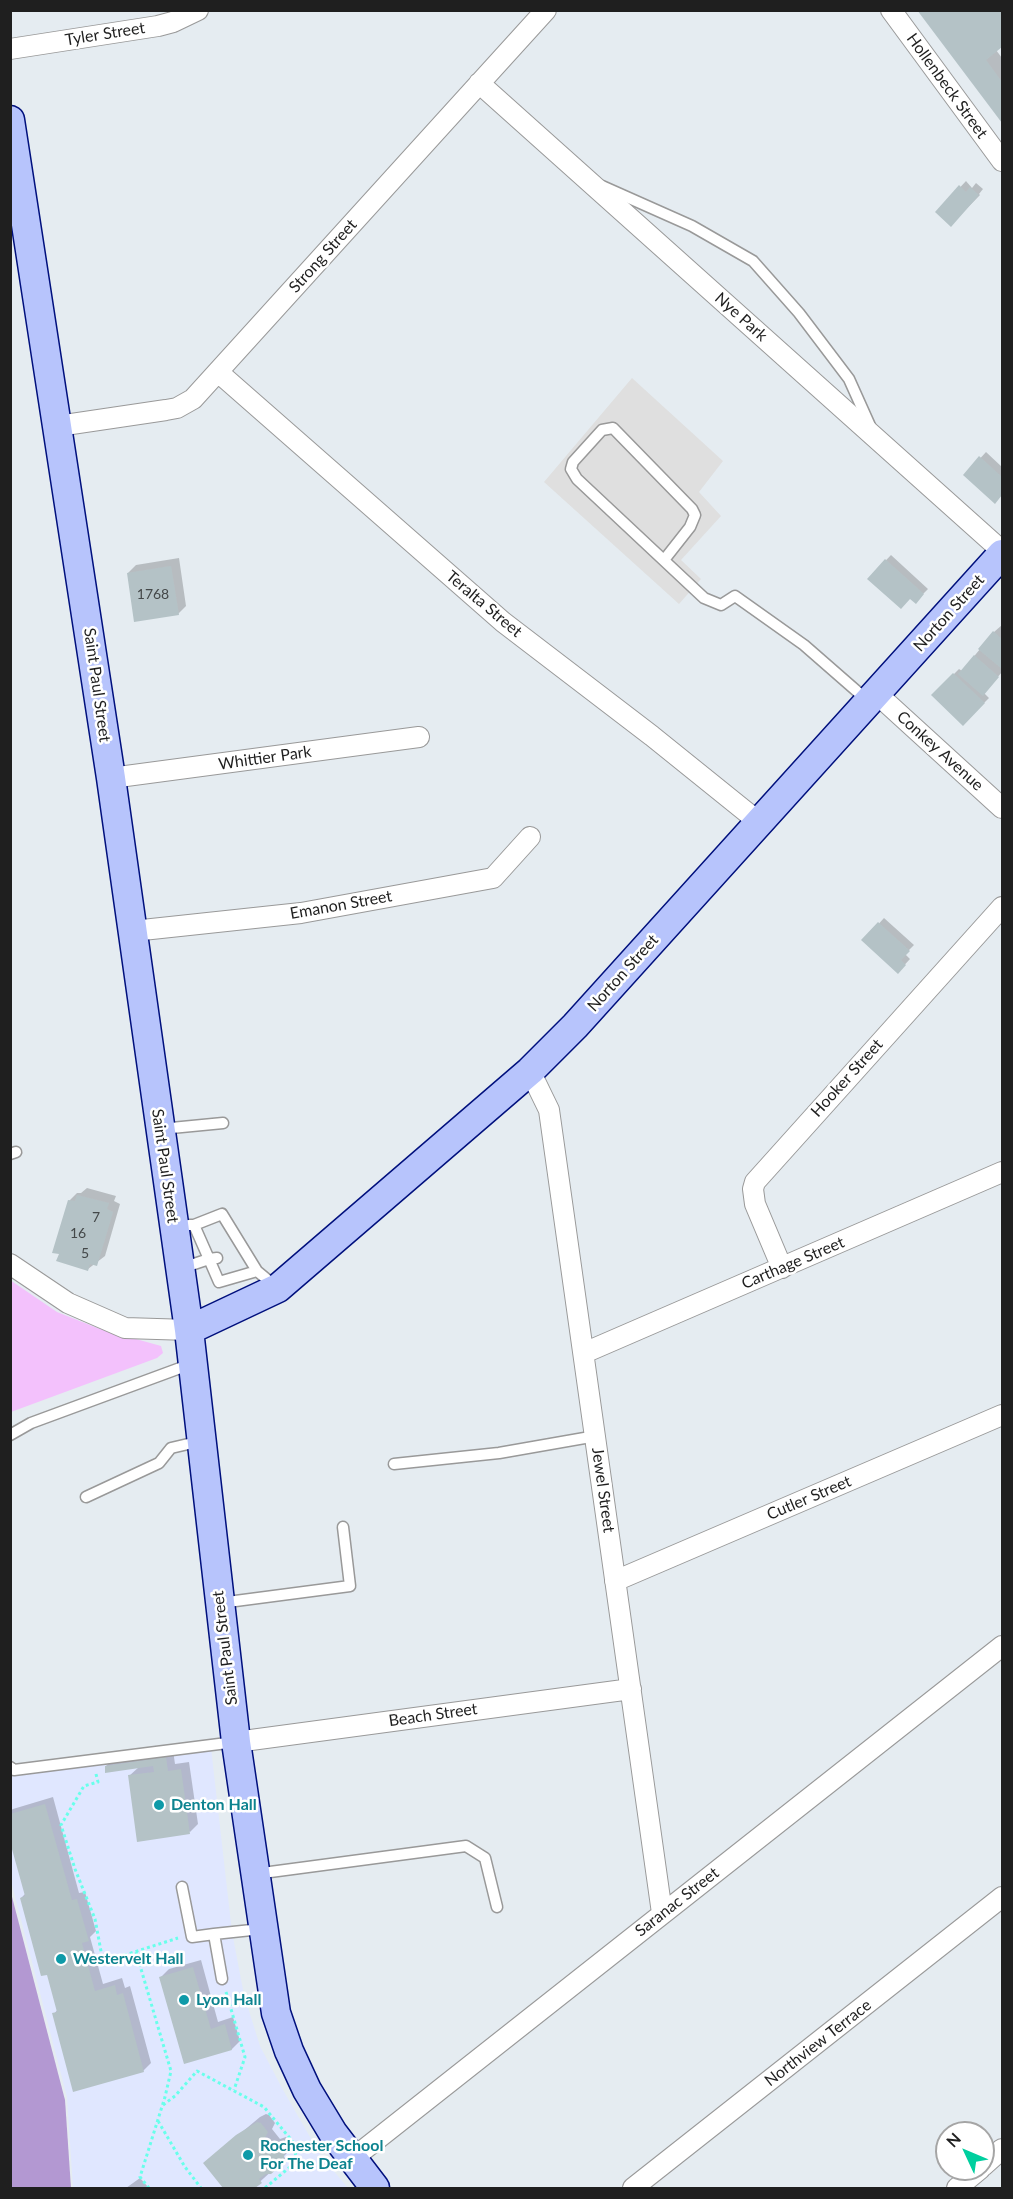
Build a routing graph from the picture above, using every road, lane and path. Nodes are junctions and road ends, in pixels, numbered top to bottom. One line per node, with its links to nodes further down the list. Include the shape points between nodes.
1 (198, 10): 4 (street, Tyler Street, via 158,26)
2 (546, 10): 5 (street, Strong Street)
3 (891, 10): 7 (street, Hollenbeck Street)
4 (10, 49)
5 (479, 83): 8 (street, Nye Park); 9 (street, Strong Street)
6 (12, 136): 10 (main road, Saint Paul Street)
7 (1002, 161)
8 (587, 179): 11 (street, Nye Park); 11 (lane, via 692,226 753,261 800,313 849,379)
9 (218, 372): 10 (street, Strong Street, via 193,399 177,408); 18 (street, Teralta Street, via 503,622)
10 (58, 426): 16 (main road, Saint Paul Street)
11 (874, 437): 12 (street, Nye Park)
12 (1002, 553): 14 (main road, Norton Street)
13 (664, 560): 13 (lane, via 571,469 602,430 613,428 692,508 690,527); 14 (lane, via 704,598 722,605 735,596)
14 (873, 698): 17 (street, Conkey Avenue); 18 (main road, Norton Street)
15 (419, 737): 16 (street, Whittier Park)
16 (111, 778): 21 (main road, Saint Paul Street)
17 (1002, 808)
18 (760, 823): 22 (main road, Norton Street)
19 (530, 837): 21 (street, Emanon Street, via 493,878 301,913)
20 (1002, 907): 30 (street, Hooker Street, via 755,1182 755,1204)
21 (133, 931): 24 (main road, Saint Paul Street)
22 (530, 1071): 31 (main road, Norton Street); 33 (street, Jewel Street, via 549,1110)
23 (223, 1123): 24 (lane)
24 (160, 1130): 26 (main road, Saint Paul Street)
25 (1002, 1172): 30 (street, Carthage Street)
26 (192, 1229): 27 (lane); 29 (main road, Saint Paul Street); 31 (lane, via 222,1214 243,1254)
27 (213, 1258): 29 (lane); 31 (lane, via 219,1282)
28 (10, 1264): 32 (street, via 68,1303 125,1328)
29 (180, 1268): 32 (main road, Saint Paul Street)
30 (782, 1268): 33 (street, Carthage Street)
31 (268, 1280): 32 (main road, Norton Street)
32 (189, 1330): 34 (main road, Saint Paul Street)
33 (584, 1353): 37 (street, Jewel Street)
34 (192, 1363): 36 (lane, via 31,1423); 38 (main road, Saint Paul Street)
35 (1002, 1415): 42 (street, Cutler Street)
36 (10, 1435)
37 (596, 1436): 39 (lane, via 499,1453); 42 (street, Jewel Street)
38 (201, 1441): 40 (lane, via 171,1448 159,1463); 43 (main road, Saint Paul Street)
39 (394, 1464)
40 (86, 1497)
41 (343, 1527): 43 (lane, via 350,1586)
42 (615, 1581): 45 (street, Jewel Street)
43 (220, 1604): 46 (main road, Saint Paul Street)
44 (1002, 1646): 53 (street, Saranac Street)
45 (631, 1689): 46 (street, Beach Street); 53 (street, Jewel Street)
46 (236, 1742): 47 (lane); 49 (main road, Saint Paul Street)
47 (94, 1760): 48 (lane, via 14,1770); 57 (path, via 98,1782 84,1786 61,1825 95,1919 103,1962)
48 (10, 1767)
49 (255, 1874): 52 (lane, via 466,1846 486,1858); 54 (main road, Saint Paul Street)
50 (182, 1887): 55 (lane)
51 (1002, 1898): 67 (street, Northview Terrace)
52 (497, 1907)
53 (662, 1913): 62 (street, Saranac Street)
54 (263, 1929): 56 (lane); 62 (main road, Saint Paul Street, via 276,2013 289,2051 307,2090)
55 (191, 1934): 56 (lane, via 192,1938); 57 (path)
56 (214, 1934): 58 (lane)
57 (136, 1952): 60 (path, via 171,2071)
58 (222, 1979): 59 (path, via 245,2056)
59 (234, 2090): 60 (path, via 197,2071); 65 (path, via 264,2107 293,2142 297,2162)
60 (163, 2105): 61 (path)
61 (158, 2121): 63 (path, via 140,2177); 64 (path)
62 (352, 2159): 66 (main road, Saint Paul Street)
63 (149, 2188)
64 (201, 2188)
65 (265, 2188)
66 (375, 2188)
67 (633, 2188)

